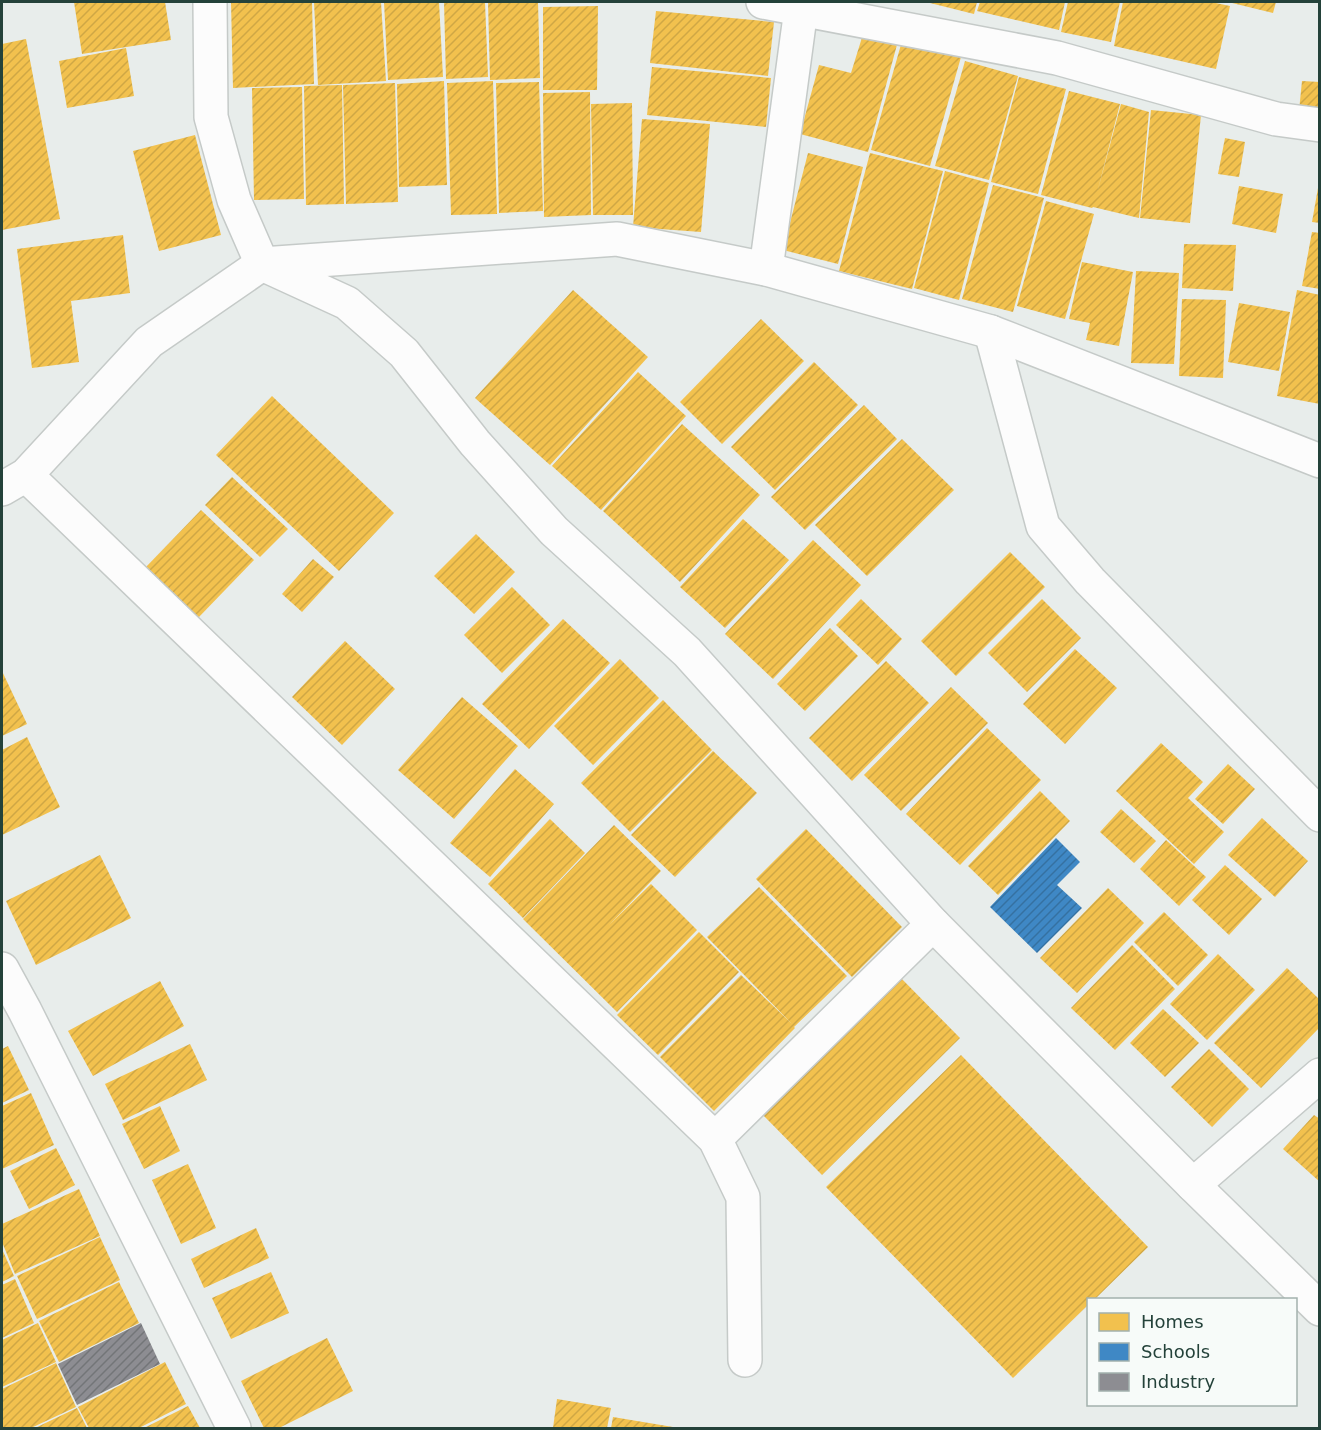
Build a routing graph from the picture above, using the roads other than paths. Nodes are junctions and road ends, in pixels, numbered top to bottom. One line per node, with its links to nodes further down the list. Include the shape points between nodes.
1 (210, 2): 5 (street, via 211,117 234,200)
2 (763, 2): 3 (street)
3 (803, 5): 4 (street, via 1057,58 1276,119); 6 (street)
4 (1320, 125)
5 (262, 264): 6 (street, via 617,239); 9 (street, via 149,342); 11 (street, via 347,303 404,353 475,443 554,531 687,652)
6 (766, 269): 7 (street)
7 (991, 332): 8 (street); 10 (street, via 1043,526 1090,581)
8 (1320, 461)
9 (14, 482): 15 (street)
10 (1320, 815)
11 (933, 924): 15 (street); 16 (street)
12 (2, 969): 13 (street)
13 (13, 1016): 19 (street)
14 (1320, 1076): 16 (street)
15 (715, 1138): 18 (street, via 743,1197)
16 (1193, 1185): 17 (street)
17 (1320, 1309)
18 (745, 1360)
19 (234, 1428)

